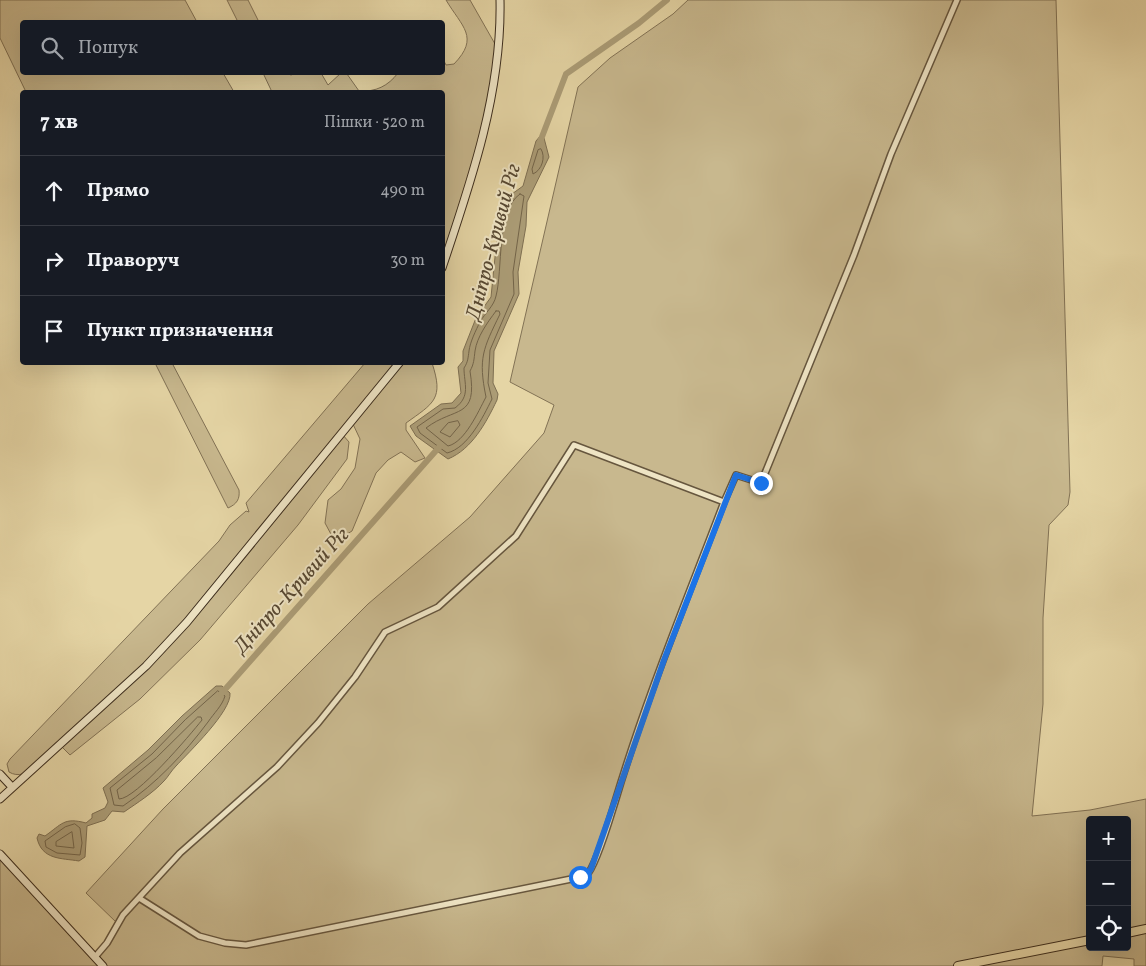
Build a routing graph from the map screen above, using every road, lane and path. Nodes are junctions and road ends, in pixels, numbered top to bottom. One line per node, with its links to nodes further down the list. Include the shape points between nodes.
1 (500, 0): 3 (main road, via 496,69 483,134)
2 (957, 0): 5 (street, via 891,154 854,255 761,483 736,475)
3 (445, 258)
4 (398, 365): 7 (main road, via 187,622 146,666)
5 (724, 502): 10 (street, via 574,445 516,536 438,607 385,632 355,677 318,723 291,752 180,853); 10 (street, via 644,713 605,832 586,876 246,945 199,936)
6 (0, 774): 7 (main road)
7 (12, 787): 8 (main road)
8 (0, 799)
9 (0, 854): 14 (main road)
10 (139, 898): 14 (street, via 120,919 107,944)
11 (1146, 929): 12 (main road)
12 (1131, 932)
13 (1086, 941): 16 (main road)
14 (95, 957): 15 (main road)
15 (103, 966)
16 (958, 966)

